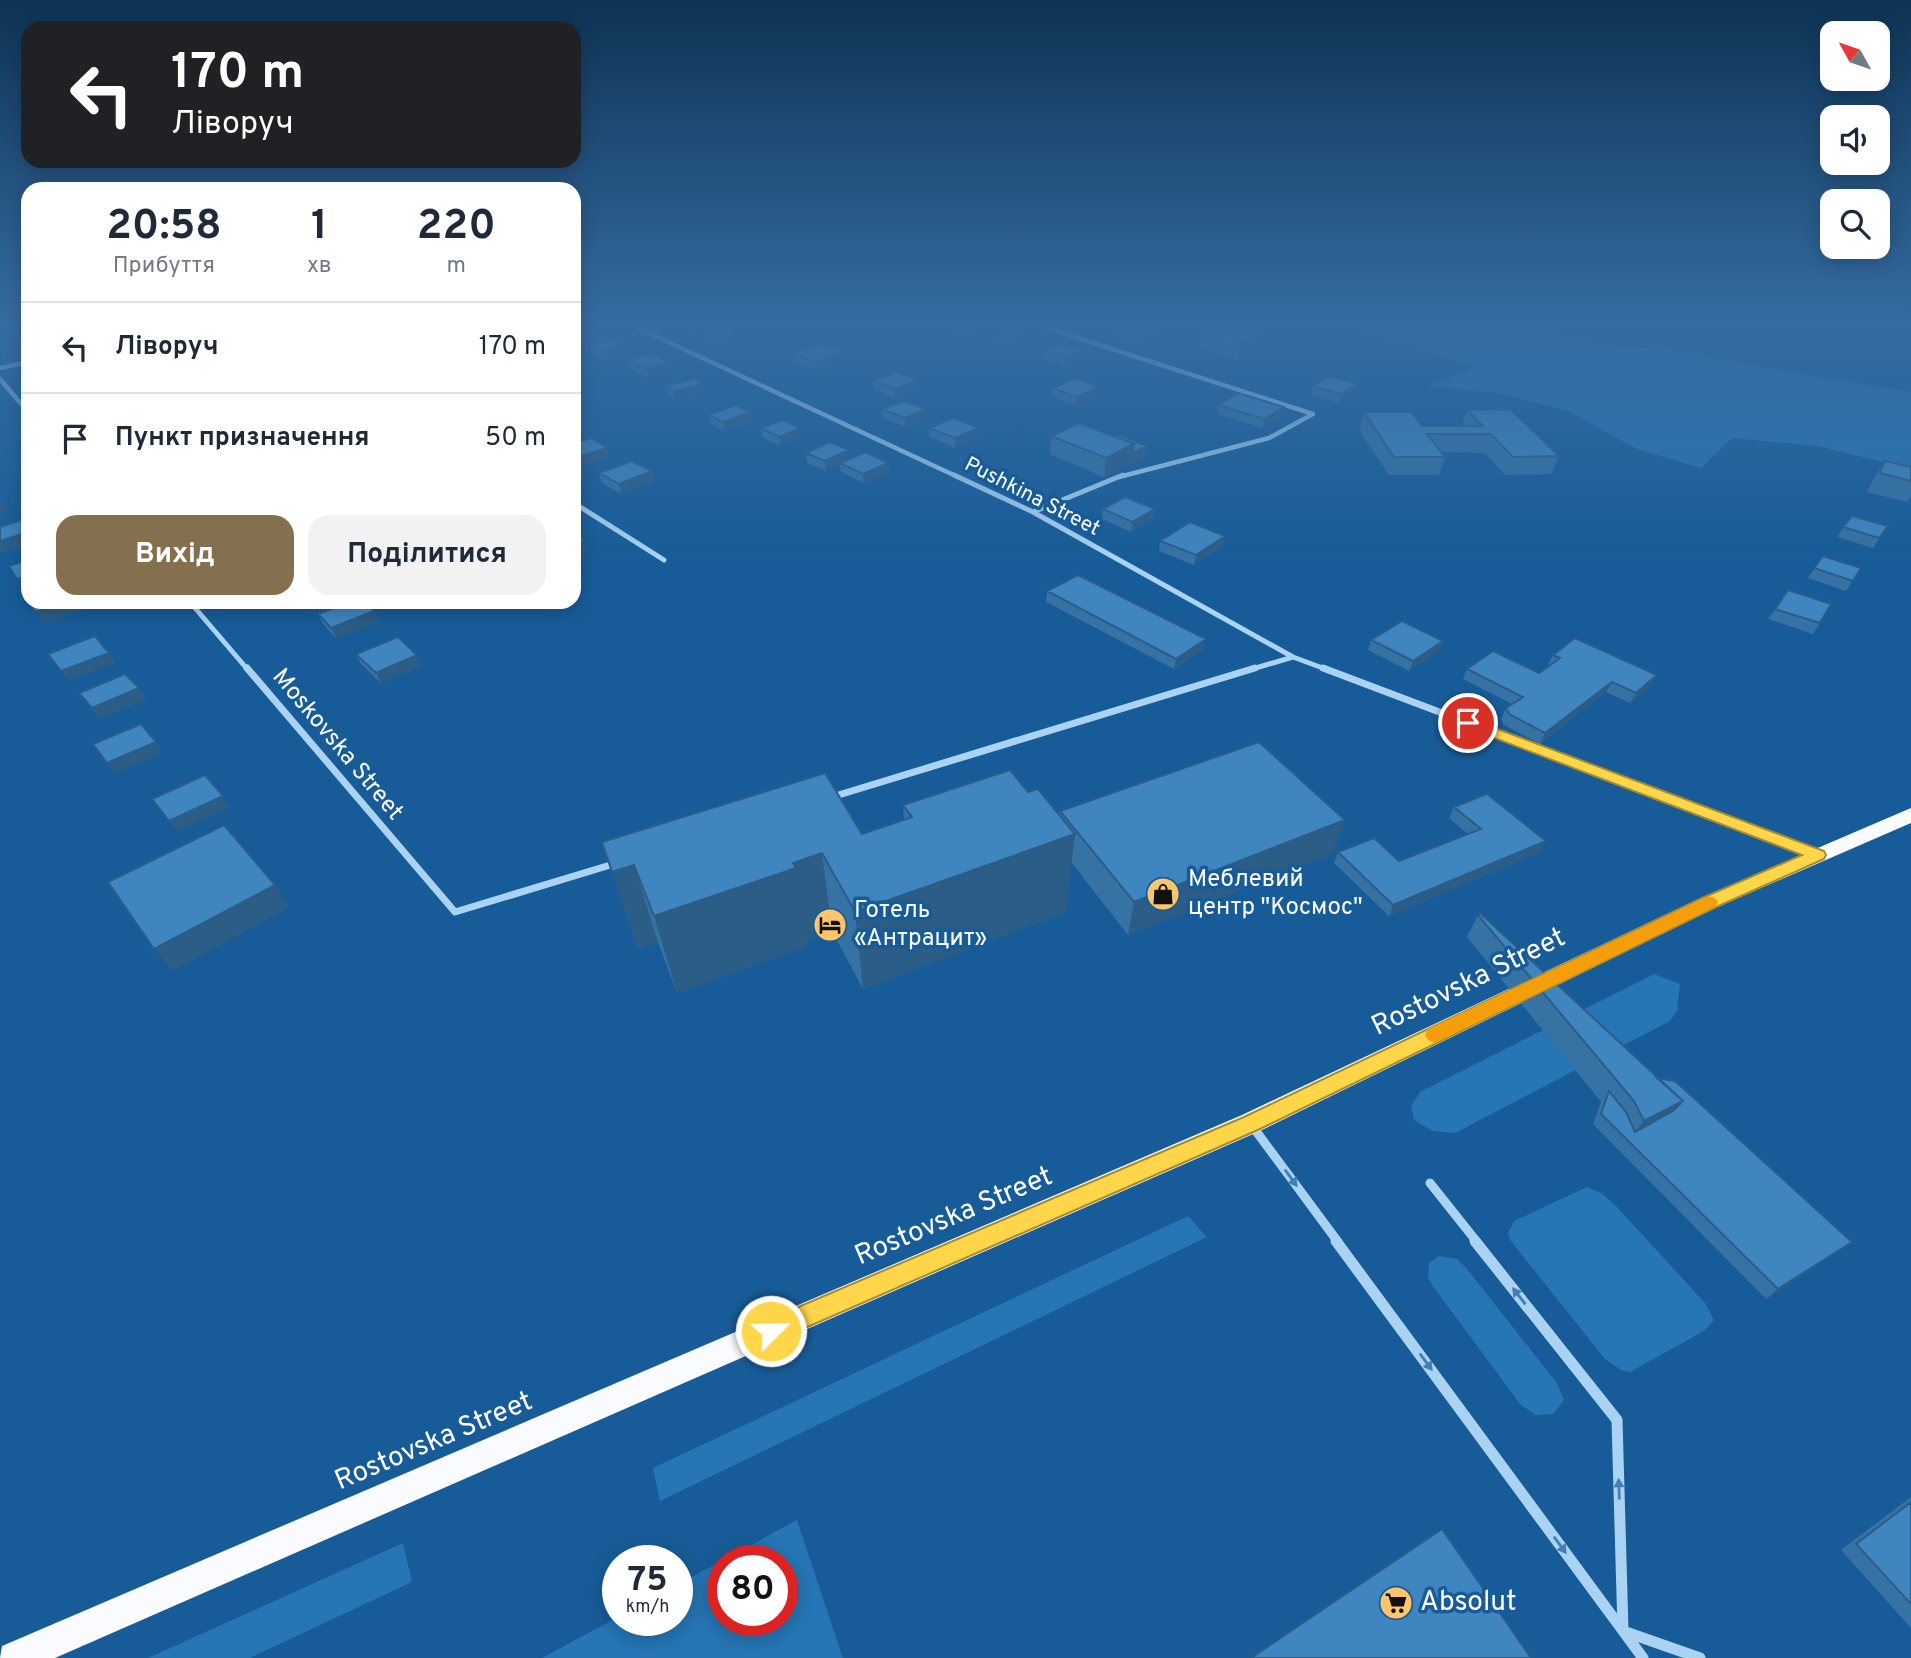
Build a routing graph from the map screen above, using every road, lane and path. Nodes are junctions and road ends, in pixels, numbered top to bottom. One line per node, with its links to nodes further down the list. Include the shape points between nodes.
1 (802, 404): 4 (street, Pushkina Street)
2 (1283, 404): 4 (street, via 1313,414 1269,438 1134,471)
3 (581, 507): 5 (street)
4 (1033, 512): 7 (street, Pushkina Street)
5 (664, 560)
6 (196, 609): 11 (street, Moskovska Street, via 455,912)
7 (1293, 657): 8 (street); 10 (street, Pushkina Street)
8 (826, 799)
9 (1911, 815): 10 (highway, Rostovska Street)
10 (1818, 855): 12 (highway, Rostovska Street, via 1708,903)
11 (625, 860)
12 (1251, 1123): 14 (street, one-way to 14); 15 (highway, Rostovska Street)
13 (1430, 1183): 14 (street, one-way to 13, via 1617,1420)
14 (1623, 1631): 16 (street); 17 (street)
15 (13, 1658)
16 (1643, 1658)
17 (1700, 1658)

